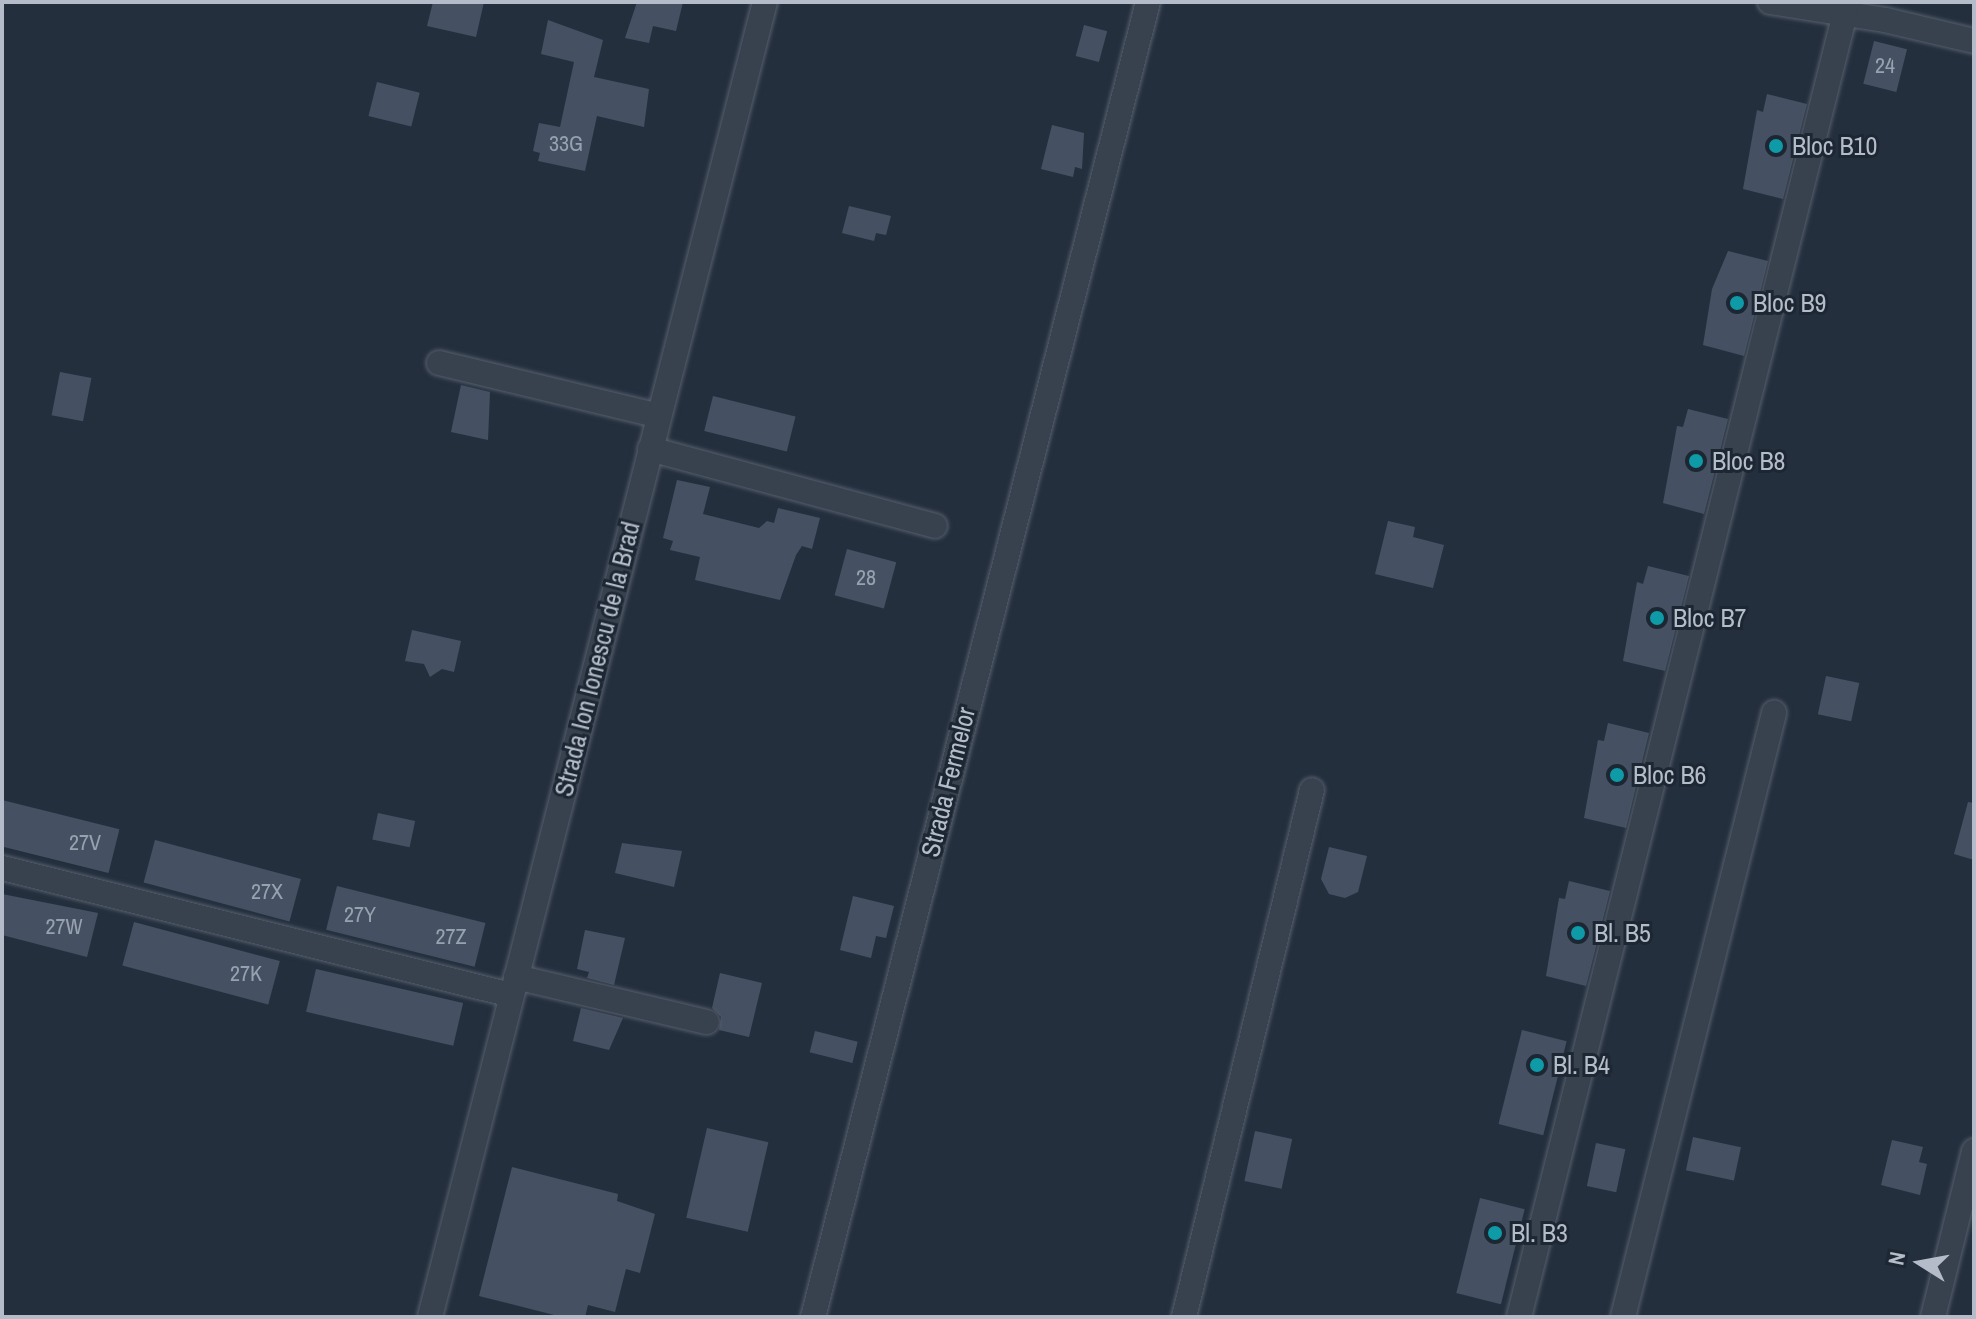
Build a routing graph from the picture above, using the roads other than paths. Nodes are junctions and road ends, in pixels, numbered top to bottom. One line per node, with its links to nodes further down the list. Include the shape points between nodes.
1 (1148, 2): 17 (street, Strada Fermelor)
2 (1770, 2): 4 (street)
3 (762, 3): 7 (street, Strada Ion Ionescu de la Brad)
4 (1845, 13): 5 (street); 19 (street)
5 (1974, 41)
6 (439, 363): 7 (street)
7 (659, 416): 8 (street, Strada Ion Ionescu de la Brad)
8 (650, 449): 9 (street); 13 (street, Strada Ion Ionescu de la Brad)
9 (935, 526)
10 (1774, 713): 20 (street)
11 (1312, 790): 18 (street)
12 (2, 868): 13 (street)
13 (513, 986): 14 (street); 16 (street, Strada Ion Ionescu de la Brad)
14 (707, 1022)
15 (1974, 1151): 21 (street)
16 (430, 1317)
17 (813, 1317)
18 (1184, 1317)
19 (1519, 1317)
20 (1623, 1317)
21 (1933, 1317)

